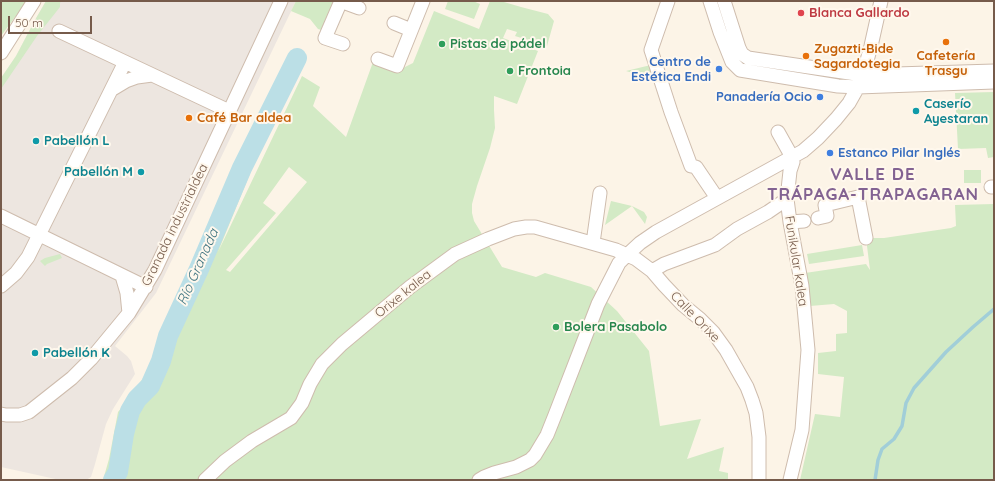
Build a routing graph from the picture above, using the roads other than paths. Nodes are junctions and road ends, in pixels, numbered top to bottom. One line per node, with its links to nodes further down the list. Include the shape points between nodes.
1 (27, 1): 14 (street)
2 (34, 1): 14 (street)
3 (281, 1): 25 (street, Granada industrialdea)
4 (341, 1): 10 (street); 15 (street, via 325,38)
5 (423, 1): 12 (street)
6 (668, 1): 29 (street, via 651,50 691,166 696,167)
7 (710, 1): 22 (street, via 732,62 740,70 831,85)
8 (724, 1): 22 (street, via 739,48 748,58)
9 (881, 1): 22 (street)
10 (359, 8)
11 (394, 23): 12 (street)
12 (411, 30): 17 (street, via 397,66)
13 (59, 31): 19 (street)
14 (7, 36): 16 (street); 18 (street, via 8,52)
15 (343, 44)
16 (1, 53)
17 (378, 59)
18 (1, 62)
19 (125, 62): 21 (street); 24 (street)
20 (994, 71): 22 (street)
21 (152, 75): 24 (street, via 126,81); 25 (street)
22 (860, 81): 23 (street); 27 (street, via 849,103 828,129 803,151)
23 (994, 82)
24 (111, 90): 35 (street)
25 (229, 111): 42 (street, Granada industrialdea)
26 (778, 132): 27 (street)
27 (792, 157): 29 (street); 30 (street, Funikular kalea)
28 (600, 193): 37 (street)
29 (717, 198): 38 (street, via 656,232)
30 (787, 198): 34 (street, Funikular kalea); 39 (street, via 715,244)
31 (1, 216): 35 (street)
32 (818, 218): 36 (street, via 827,216 825,204 858,197)
33 (804, 221): 34 (street)
34 (790, 222): 48 (street, Funikular kalea, via 802,286 808,350 802,430)
35 (39, 235): 40 (street); 41 (street, via 28,257 16,273)
36 (866, 238)
37 (593, 243): 38 (street, Orixe kalea); 45 (street, Orixe kalea, via 538,227 526,227 488,239 456,254 410,287 342,344 322,364 302,403 291,418 252,441)
38 (627, 255): 39 (street, Orixe kalea); 46 (street, via 619,263 598,304 541,446 525,463 484,476)
39 (652, 271): 47 (street, Calle Orixe, via 683,305 713,332 746,387 756,413)
40 (122, 276): 42 (street); 43 (street, via 128,293)
41 (1, 286)
42 (146, 287): 43 (street, Granada industrialdea)
43 (129, 313): 44 (street, Granada industrialdea, via 91,359 48,398 29,412 20,415)
44 (1, 414)
45 (205, 480)
46 (479, 480)
47 (759, 480)
48 (790, 480)

